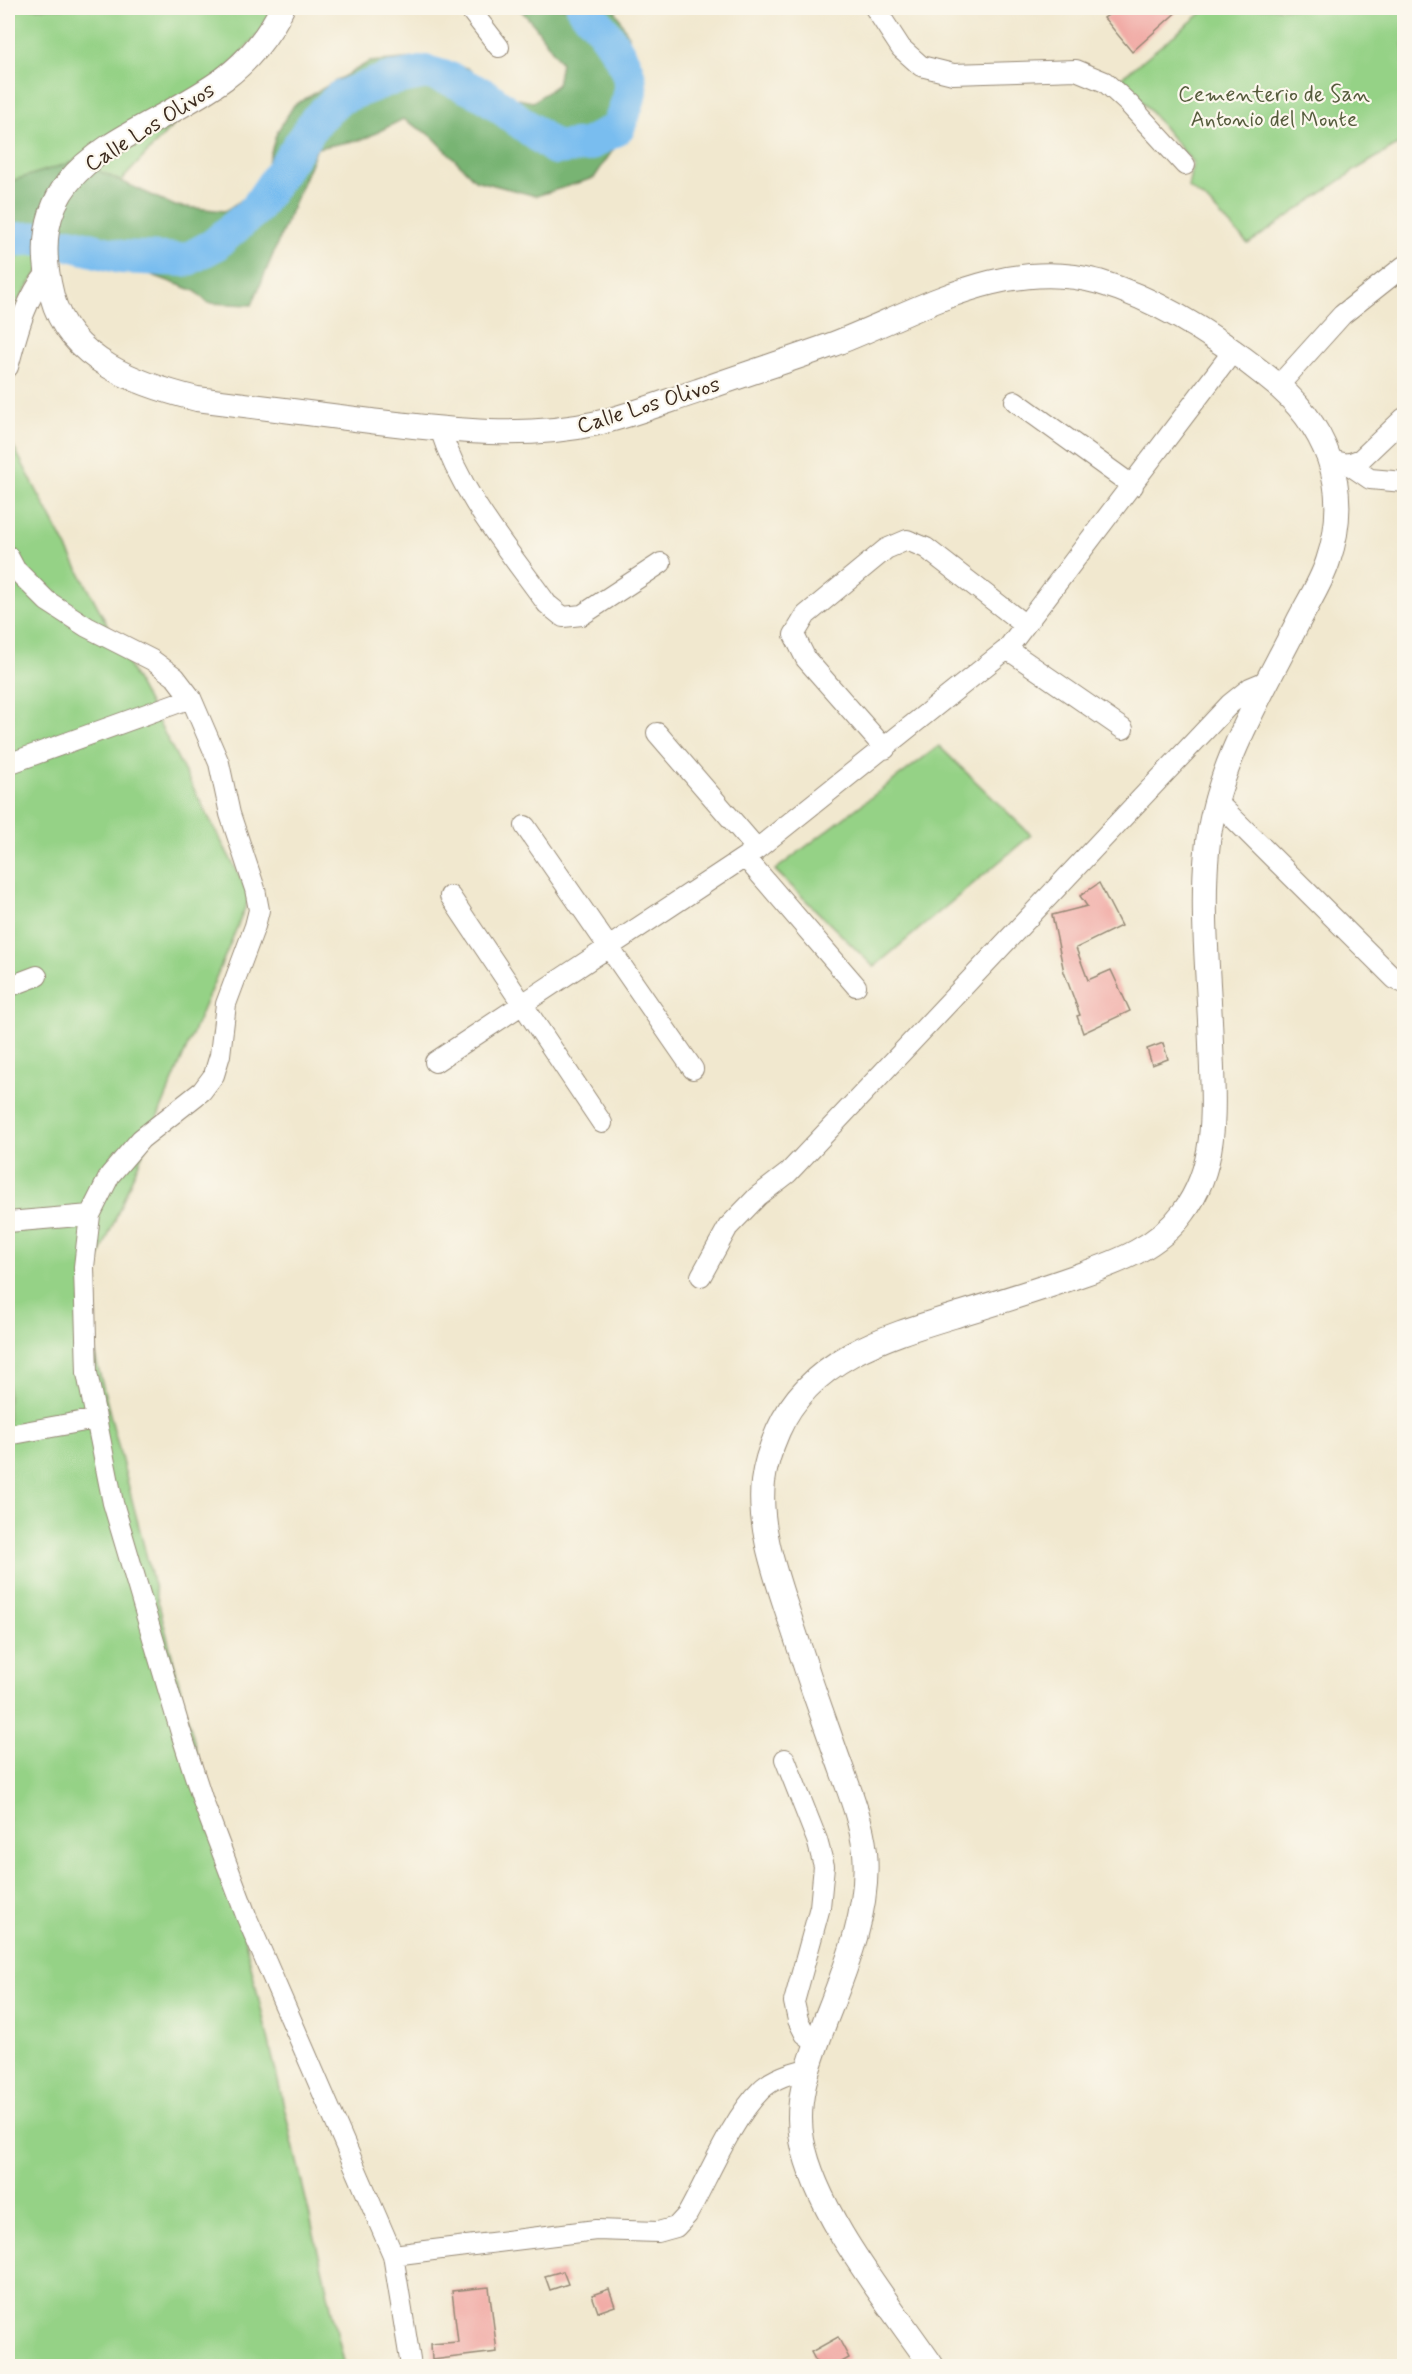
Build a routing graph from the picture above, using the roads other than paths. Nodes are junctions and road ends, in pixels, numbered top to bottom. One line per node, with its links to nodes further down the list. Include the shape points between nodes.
1 (282, 8): 7 (street, Calle Los Olivos, via 255,50 226,77 95,155 68,180 52,208 44,243)
2 (469, 8): 4 (street)
3 (880, 16): 5 (street, via 901,48 921,66 953,74 1076,70 1105,82)
4 (499, 47)
5 (1185, 165)
6 (1404, 266): 10 (street, via 1342,315)
7 (46, 274): 9 (street, via 26,308); 13 (street, Calle Los Olivos, via 54,304 69,329 89,352 120,375 197,399)
8 (1234, 351): 10 (street, Calle Los Olivos); 13 (street, Calle Los Olivos, via 1146,301 1106,284 1087,279 1035,277 993,282 926,303 841,341 596,424 528,432); 16 (street)
9 (8, 367)
10 (1279, 385): 14 (street, Calle Los Olivos, via 1300,405)
11 (1015, 401): 16 (street)
12 (1404, 418): 14 (street, via 1361,459)
13 (440, 429): 18 (street, via 451,463 470,495 547,604 563,617 582,615)
14 (1339, 462): 15 (street, via 1370,479); 21 (street, Calle Los Olivos, via 1328,563)
15 (1404, 482)
16 (1133, 486): 19 (street)
17 (8, 556): 22 (street, via 15,569 47,601 87,627 152,660 175,677)
18 (661, 563)
19 (1025, 624): 20 (street); 25 (street, via 927,548 907,540 886,549 806,615 794,635 806,659)
20 (1007, 649): 23 (street); 25 (street)
21 (1269, 680): 27 (street, Calle Los Olivos); 42 (street, via 1250,688 1230,704 788,1173 728,1227)
22 (191, 698): 26 (street); 40 (street, via 219,763 259,910 226,1004 214,1076 202,1091 141,1139 110,1175)
23 (1123, 729)
24 (657, 733): 29 (street)
25 (885, 749): 29 (street)
26 (8, 765)
27 (1215, 800): 33 (street, via 1395,979); 46 (street, Calle Los Olivos, via 1207,852 1206,910 1214,1112 1209,1157 1196,1192 1178,1221 1151,1244 1122,1259 889,1335 856,1350 801,1394 782,1422 770,1451 762,1484 764,1518 776,1575 808,1678 859,1817 866,1859 856,1932)
28 (525, 826): 31 (street)
29 (751, 853): 31 (street); 34 (street)
30 (450, 896): 36 (street)
31 (609, 947): 36 (street); 38 (street)
32 (37, 976): 35 (street)
33 (1404, 983)
34 (856, 986)
35 (8, 987)
36 (523, 1004): 37 (street); 39 (street)
37 (435, 1062)
38 (693, 1069)
39 (602, 1123)
40 (90, 1215): 41 (street); 43 (street, via 84,1267 87,1373)
41 (8, 1221)
42 (701, 1276)
43 (96, 1419): 44 (street); 48 (street, via 113,1503 204,1804 247,1918)
44 (8, 1435)
45 (786, 1759): 46 (street, via 818,1840 824,1866 820,1907 794,2002 805,2034)
46 (817, 2043): 47 (street, Calle Los Olivos)
47 (807, 2068): 48 (street, via 762,2089 742,2114 687,2215 676,2227 658,2232 596,2230); 50 (street, Calle Los Olivos, via 799,2129 808,2164 846,2239)
48 (393, 2255): 49 (street)
49 (411, 2367)
50 (932, 2367)

